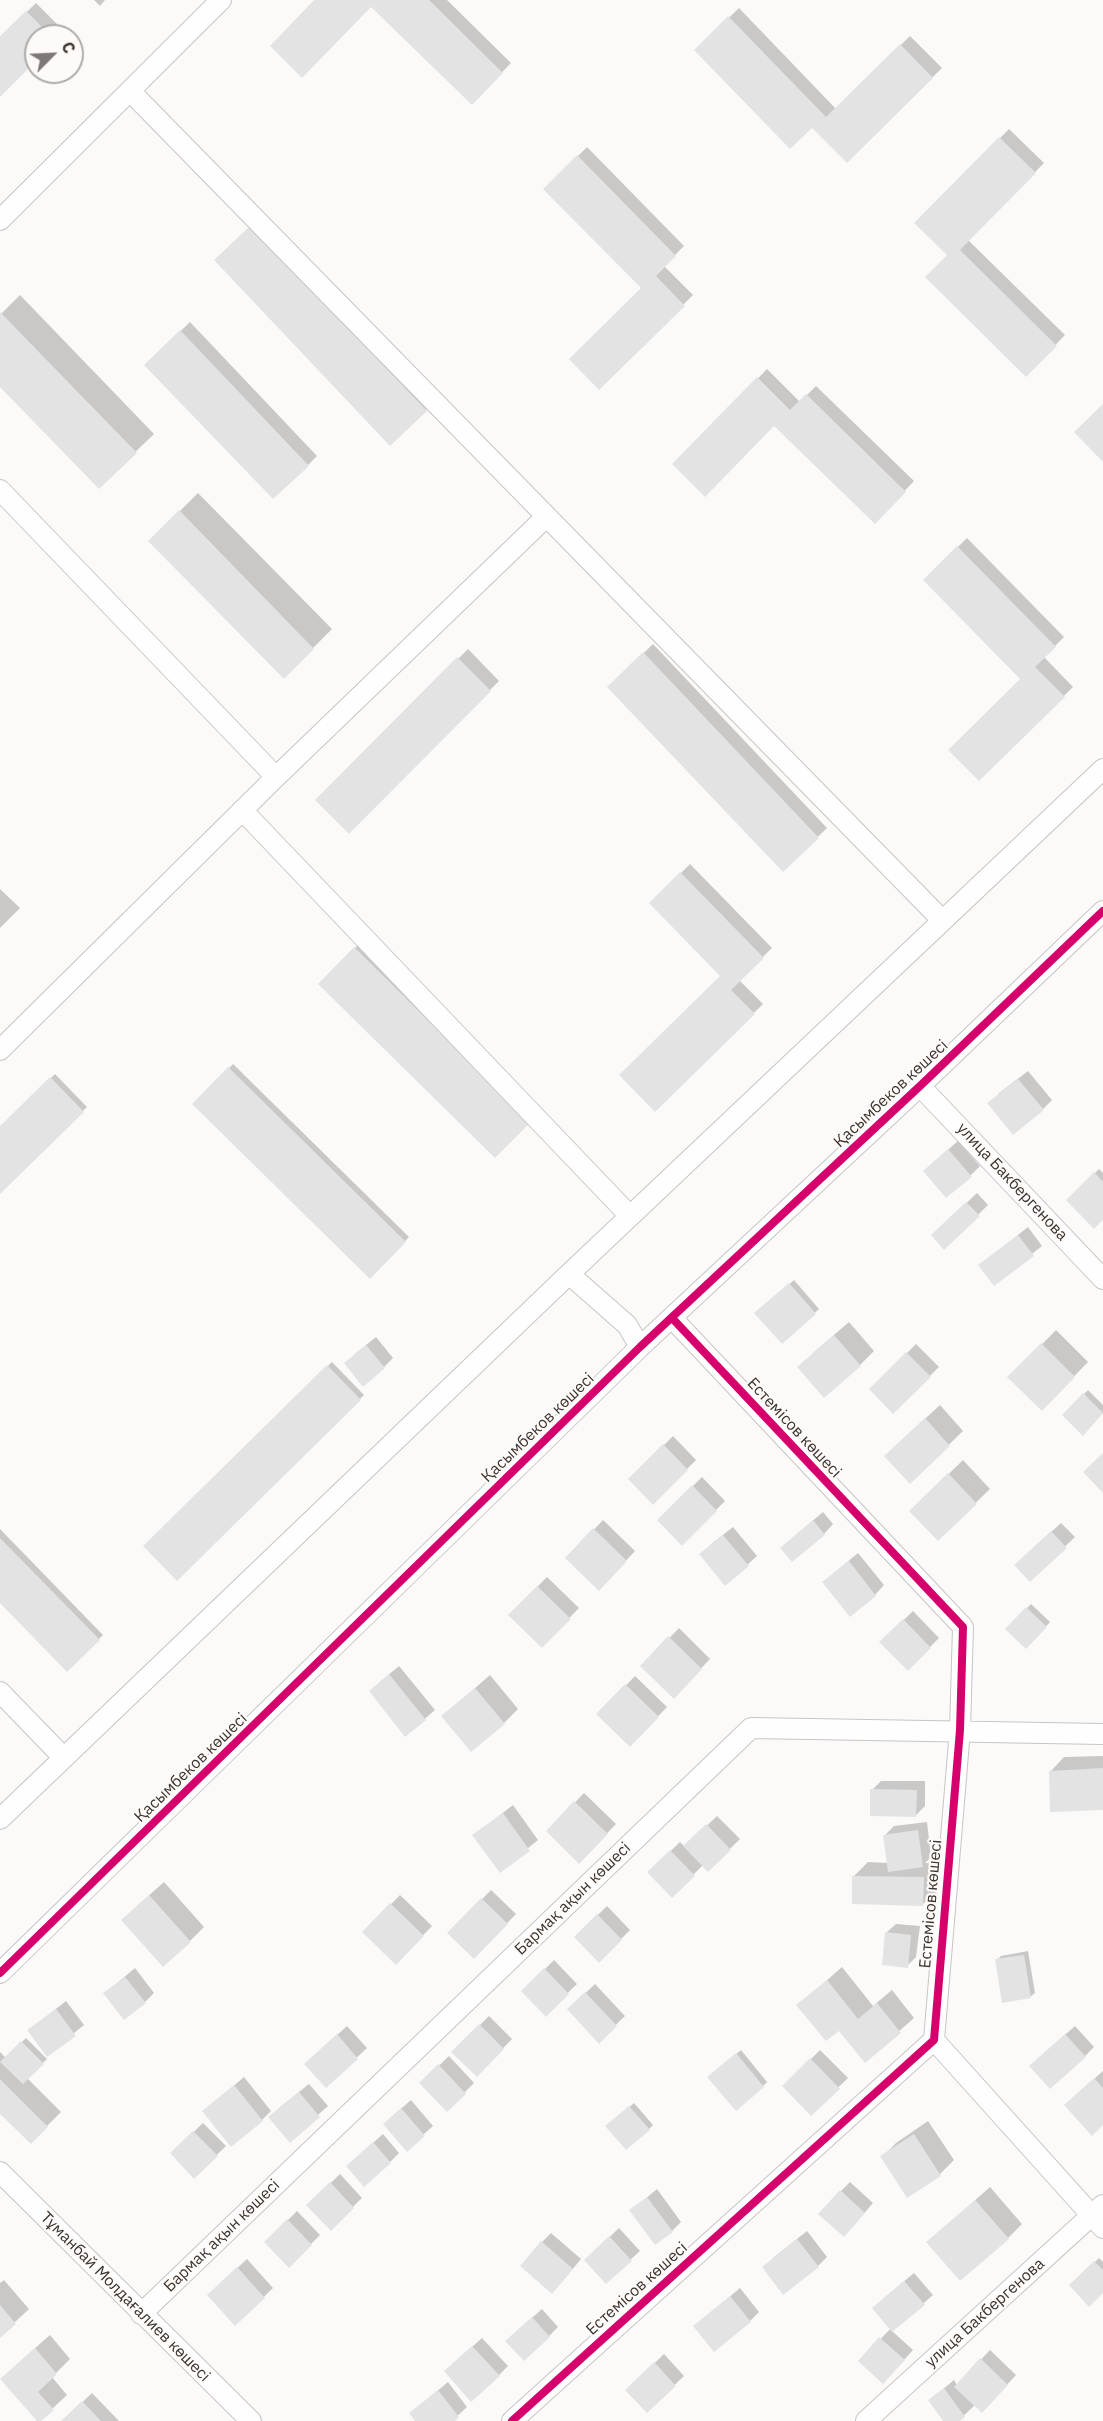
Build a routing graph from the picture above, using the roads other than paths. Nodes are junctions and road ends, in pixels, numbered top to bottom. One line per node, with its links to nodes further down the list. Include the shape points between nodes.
1 (222, 0): 2 (street)
2 (130, 91): 3 (street); 5 (street)
3 (0, 220)
4 (0, 490): 7 (street)
5 (546, 517): 7 (street); 10 (street)
6 (1103, 769): 10 (street)
7 (276, 777): 8 (street)
8 (242, 810): 11 (street); 13 (street)
9 (1103, 910): 12 (street, Қасымбеков көшесі)
10 (942, 920): 13 (street)
11 (0, 1050)
12 (920, 1086): 15 (street, улица Бакбергенова); 16 (street, Қасымбеков көшесі)
13 (630, 1216): 14 (street)
14 (570, 1274): 17 (street, via 627,1325); 21 (street)
15 (1103, 1279)
16 (672, 1318): 17 (street, Қасымбеков көшесі); 19 (street, Естемісов көшесі, via 963,1627)
17 (640, 1347): 23 (street, Қасымбеков көшесі)
18 (0, 1692): 21 (street)
19 (960, 1730): 20 (street, Бармақ ақын көшесі); 24 (street, Естемісов көшесі); 27 (street, Бармақ ақын көшесі, via 751,1728)
20 (1103, 1734)
21 (64, 1758): 22 (street)
22 (0, 1819)
23 (0, 1973)
24 (933, 2040): 26 (street); 29 (street, Естемісов көшесі)
25 (0, 2172): 27 (street, Тұманбай Молдағалиев көшесі)
26 (1099, 2216): 30 (street, улица Бакбергенова)
27 (141, 2314): 28 (street, Тұманбай Молдағалиев көшесі)
28 (251, 2421)
29 (512, 2421)
30 (866, 2421)

